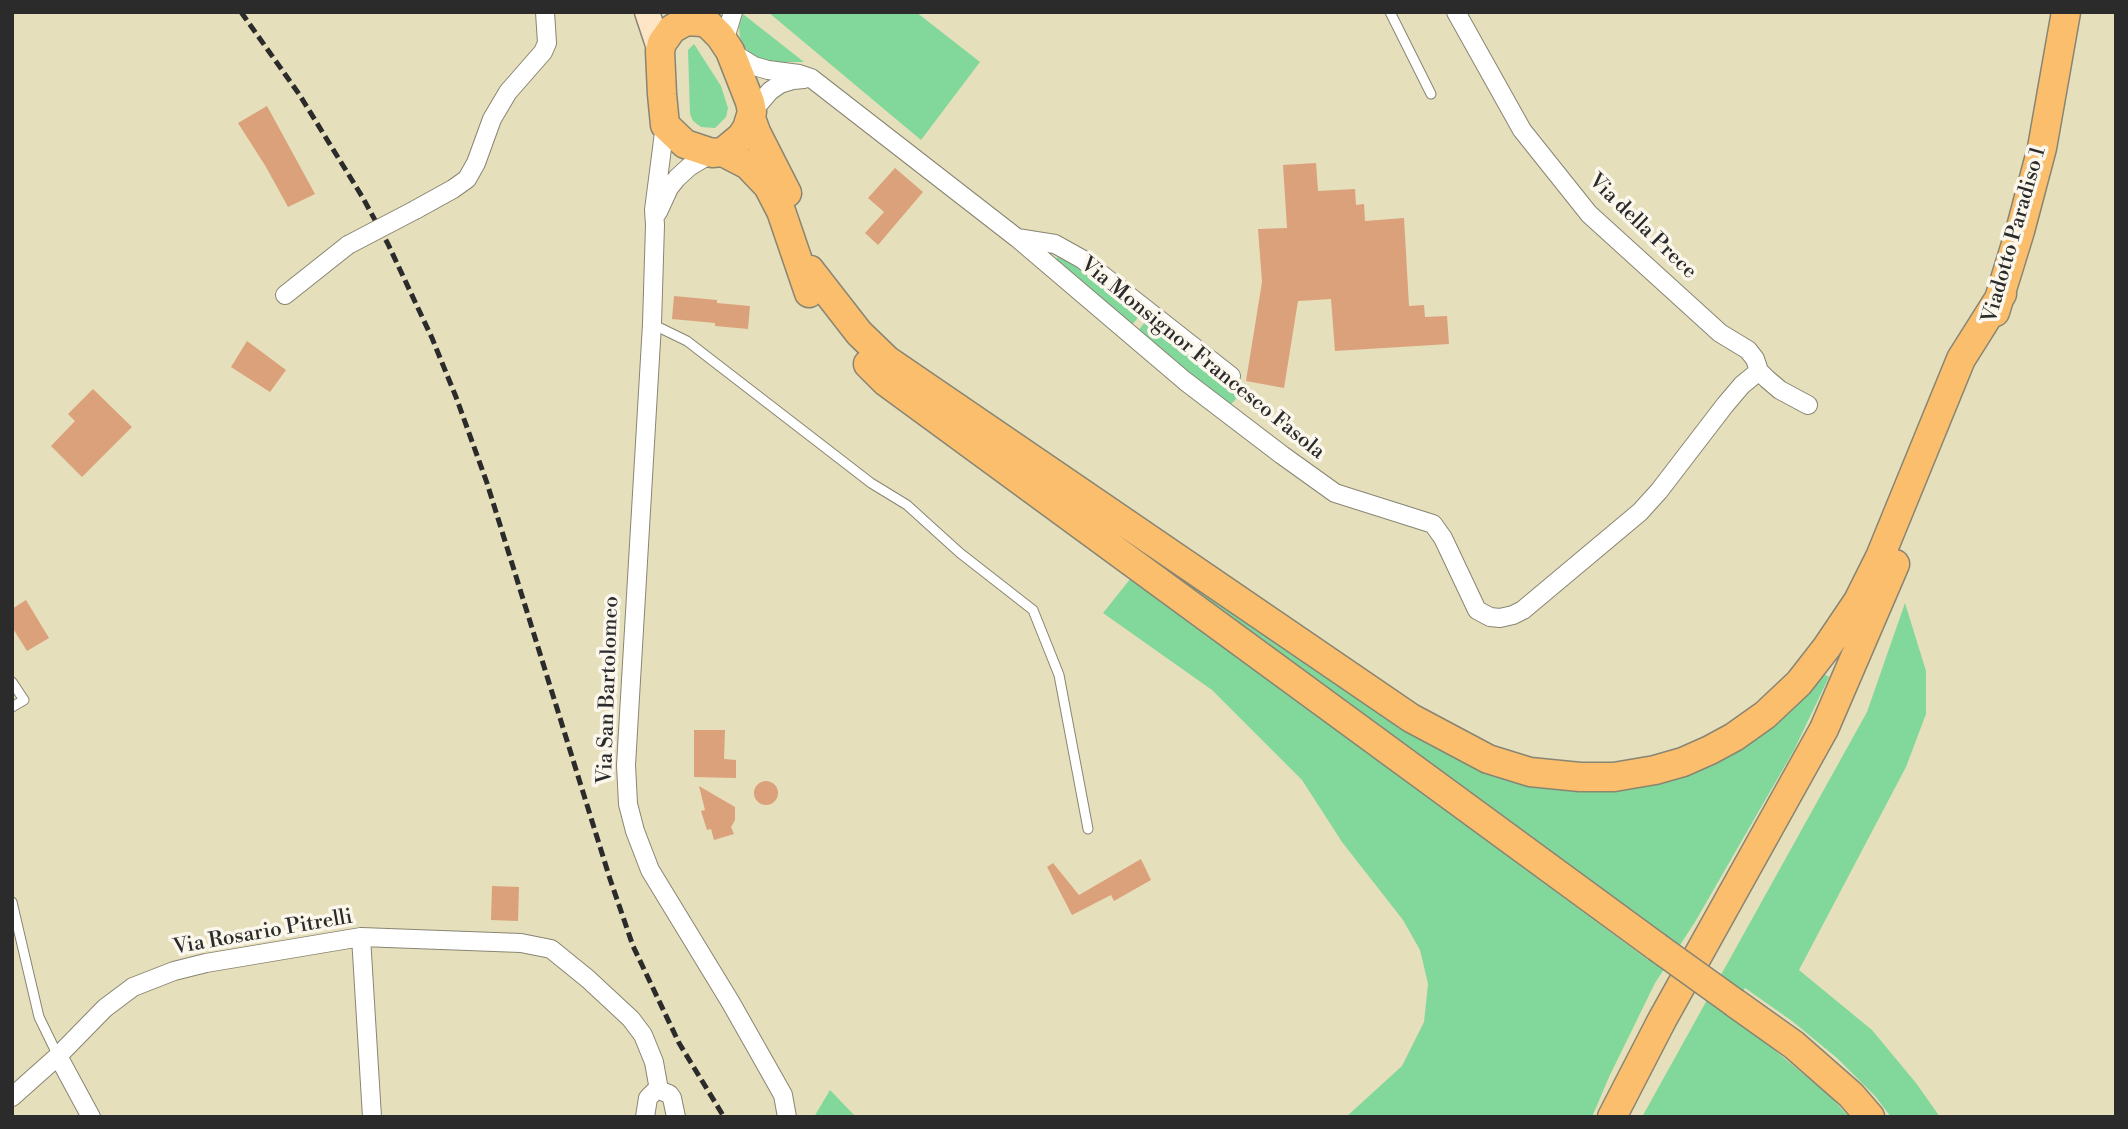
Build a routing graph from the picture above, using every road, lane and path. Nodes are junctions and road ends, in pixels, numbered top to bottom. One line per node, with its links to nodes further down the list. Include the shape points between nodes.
1 (545, 12): 18 (street, bridge, via 547,43 543,52 508,92 467,178 348,245)
2 (647, 12): 9 (main road)
3 (733, 12): 8 (street)
4 (1390, 12): 11 (lane)
5 (1456, 12): 21 (street, Via della Prece, via 1522,130 1589,214 1720,332 1748,350)
6 (2066, 12): 24 (main road, Viadotto Paradiso 1, via 2042,148 2002,294 1961,359)
7 (700, 17): 8 (main road); 9 (main road, via 672,29)
8 (727, 47): 10 (street, via 768,71); 12 (main road)
9 (660, 51): 13 (main road)
10 (811, 78): 12 (street, via 780,84); 16 (street, Via Monsignor Francesco Fasola)
11 (1430, 94)
12 (752, 115): 14 (main road, via 741,137); 17 (main road, via 785,189)
13 (665, 125): 14 (main road, via 685,144); 15 (street, Via San Bartolomeo)
14 (718, 152): 15 (street, via 689,167 669,188); 20 (main road, via 748,165 768,186 807,290)
15 (655, 225): 19 (street, Via San Bartolomeo)
16 (1017, 238): 21 (street, Via Monsignor Francesco Fasola, via 1185,381 1335,493 1433,524 1477,610 1490,617 1523,610 1640,512 1725,405); 22 (street, via 1055,244 1082,259)
17 (810, 270): 20 (main road); 24 (main road, via 852,325 887,360 1411,718 1488,759 1530,772 1614,777 1655,770 1710,750 1765,715 1827,647 1858,600)
18 (285, 295)
19 (652, 324): 27 (lane, via 687,341 871,483 907,505 1033,610 1059,676); 37 (street, Via San Bartolomeo, via 626,765 628,804 650,870 783,1095)
20 (835, 327): 39 (main road, bridge, via 886,382 1794,1045)
21 (1759, 371): 23 (street, Via della Prece, via 1780,390)
22 (1231, 376)
23 (1808, 405)
24 (1918, 486): 38 (main road, via 1874,616 1824,729)
25 (12, 682): 26 (lane, via 24,700)
26 (12, 708)
27 (1088, 829)
28 (12, 902): 30 (lane, via 39,1017)
29 (361, 937): 30 (street, Via Rosario Pitrelli, via 206,963 133,987 105,1007); 31 (street, Via Rosario Pitrelli, via 521,943 551,949 637,1027 654,1062); 34 (street)
30 (58, 1056): 32 (street, Via Rosario Pitrelli); 33 (street)
31 (659, 1090): 35 (street, via 650,1094); 36 (street, Via Rosario Pitrelli, via 672,1098)
32 (12, 1097)
33 (90, 1117)
34 (372, 1117)
35 (645, 1117)
36 (676, 1117)
37 (787, 1117)
38 (1612, 1117)
39 (1870, 1117)

